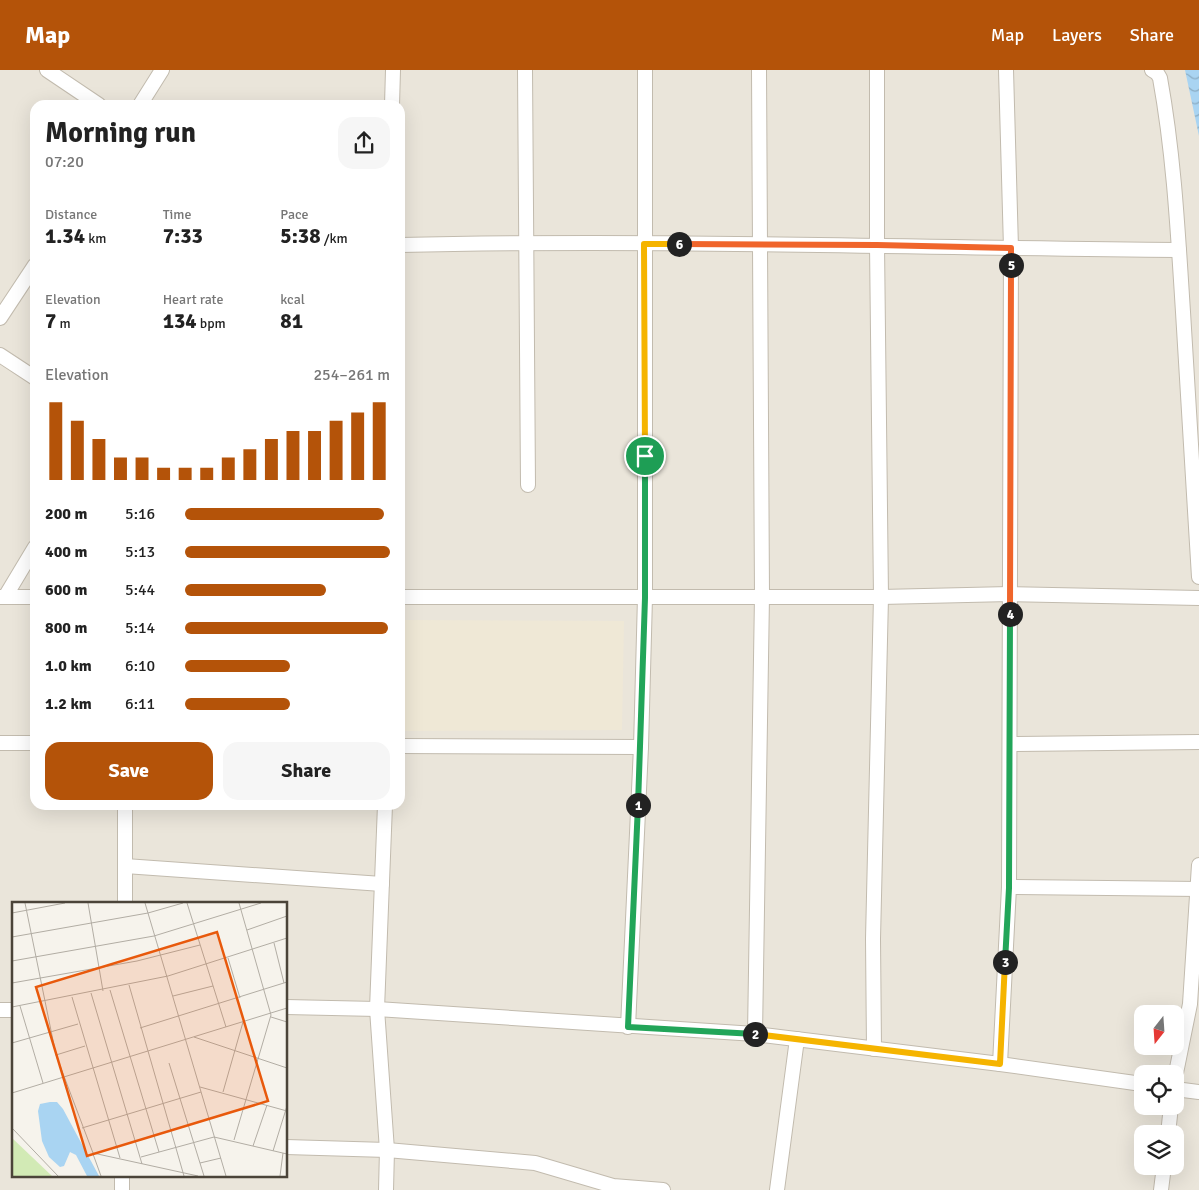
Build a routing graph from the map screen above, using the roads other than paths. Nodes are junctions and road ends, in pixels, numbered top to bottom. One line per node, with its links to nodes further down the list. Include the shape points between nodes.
1 (47, 70): 10 (street)
2 (162, 70): 11 (street)
3 (393, 70): 12 (street)
4 (525, 70): 13 (street)
5 (644, 70): 14 (street)
6 (759, 70): 15 (street)
7 (877, 70): 17 (street)
8 (1006, 70): 18 (street)
9 (1156, 71): 19 (street, via 1167,118)
10 (92, 100)
11 (143, 100)
12 (392, 100)
13 (526, 244): 14 (street); 16 (street); 24 (street)
14 (644, 244): 15 (street); 33 (street)
15 (759, 244): 17 (street); 28 (street)
16 (405, 245)
17 (877, 245): 18 (street); 32 (street)
18 (1011, 248): 19 (street); 27 (street)
19 (1179, 250): 26 (street)
20 (30, 273): 21 (street)
21 (0, 318)
22 (0, 355): 23 (street)
23 (30, 375)
24 (528, 485)
25 (30, 555): 29 (street)
26 (1199, 577)
27 (1010, 594): 32 (street); 34 (street); 38 (street)
28 (762, 596): 32 (street); 33 (street); 52 (street)
29 (3, 597): 30 (street)
30 (30, 597)
31 (405, 597): 33 (street)
32 (881, 597): 54 (street)
33 (645, 598): 40 (street)
34 (1199, 598)
35 (1199, 742): 38 (street)
36 (0, 743): 37 (street)
37 (30, 743)
38 (1010, 744): 46 (street)
39 (405, 746): 40 (street)
40 (641, 747): 51 (street)
41 (125, 810): 44 (street)
42 (385, 810): 45 (street)
43 (1199, 865): 47 (street)
44 (125, 866): 45 (street); 48 (street)
45 (382, 884): 50 (street)
46 (1009, 888): 47 (street); 55 (street)
47 (1199, 889): 56 (street, via 1190,1004)
48 (125, 902)
49 (288, 1008): 50 (street)
50 (377, 1009): 51 (street); 61 (street)
51 (628, 1027): 52 (street)
52 (754, 1034): 53 (street)
53 (797, 1039): 54 (street); 65 (street)
54 (874, 1048): 55 (street)
55 (1000, 1064): 57 (street)
56 (1178, 1065)
57 (1134, 1083)
58 (1184, 1090): 59 (street)
59 (1199, 1092)
60 (288, 1147): 61 (street)
61 (387, 1150): 63 (street); 64 (street, via 535,1163 613,1186)
62 (1163, 1175): 66 (street)
63 (386, 1190)
64 (663, 1190)
65 (777, 1190)
66 (1161, 1190)

